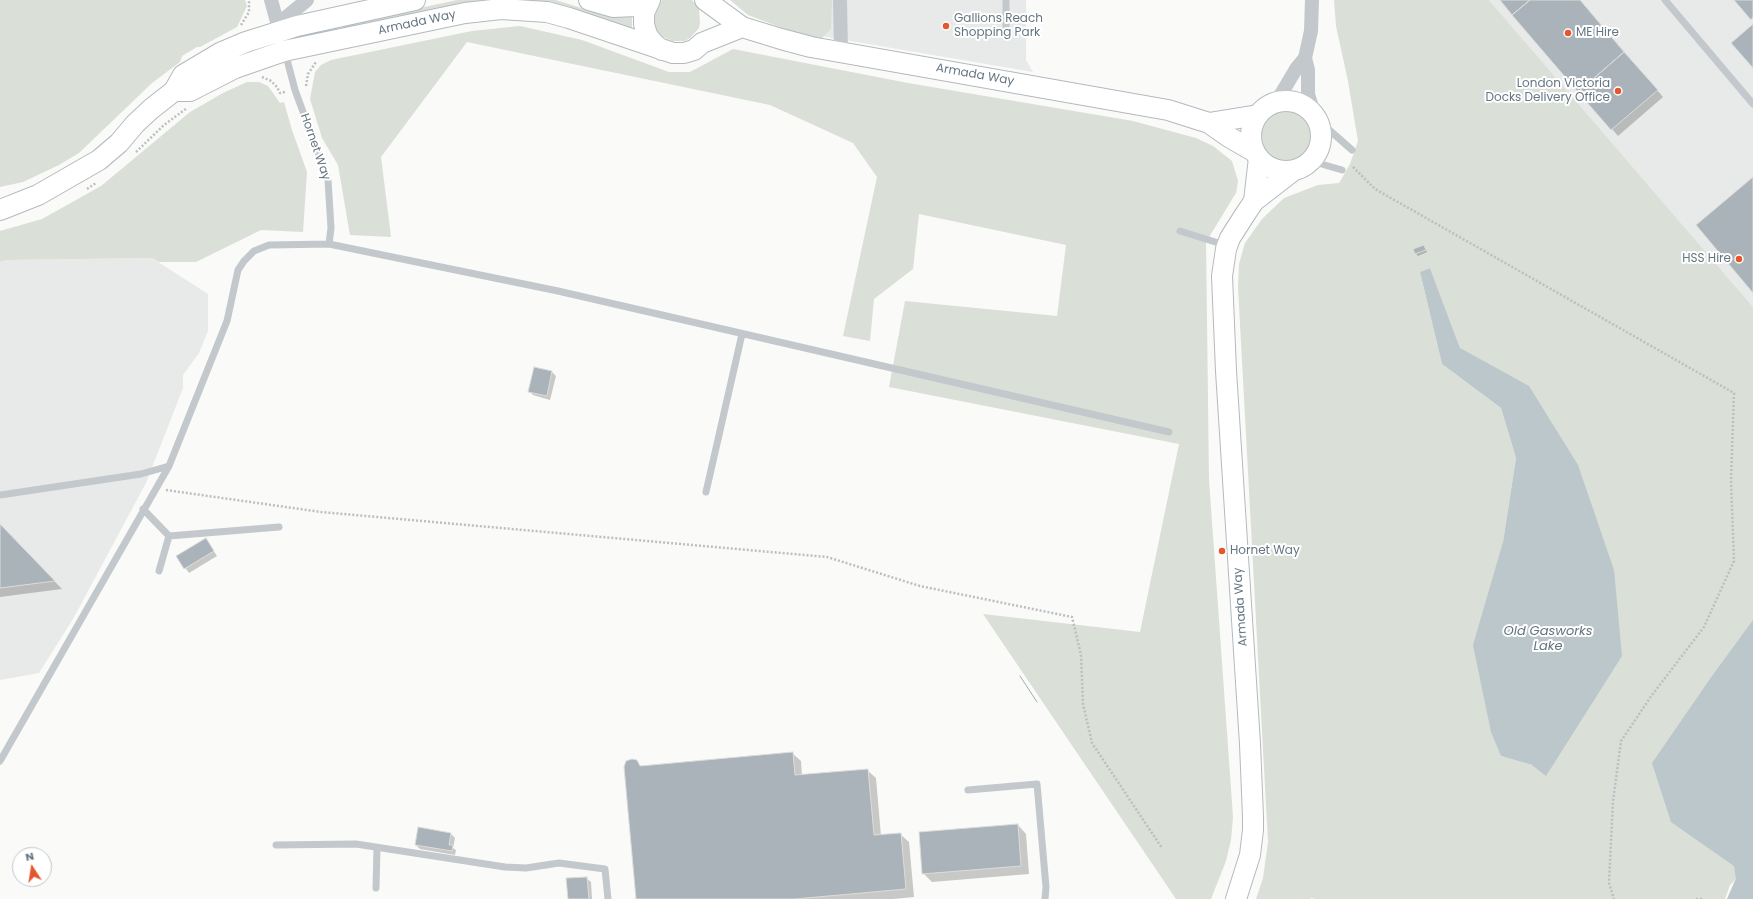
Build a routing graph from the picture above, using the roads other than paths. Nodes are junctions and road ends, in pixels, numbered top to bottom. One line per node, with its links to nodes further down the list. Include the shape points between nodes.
1 (271, 0): 12 (street)
2 (307, 0): 12 (street)
3 (415, 0): 12 (street, Armada Way)
4 (589, 0): 9 (street, via 613,7 635,6)
5 (840, 0): 17 (street)
6 (1006, 0): 13 (lane)
7 (1312, 0): 18 (street, via 1311,31)
8 (1665, 0): 21 (lane)
9 (650, 1): 15 (street, via 644,13 644,24 647,35)
10 (707, 2): 11 (street, Armada Way); 14 (street, Armada Way, via 712,17 710,31)
11 (742, 26): 14 (street, Armada Way); 17 (street, Armada Way, via 781,39)
12 (279, 28): 16 (street); 19 (street, Armada Way, via 220,53 182,75)
13 (1006, 36)
14 (702, 43): 15 (street, Armada Way, via 694,50 684,53)
15 (663, 50): 16 (street, Armada Way, via 547,12 501,9 465,13)
16 (284, 52): 19 (street, Armada Way, via 235,68 190,91); 33 (lane, Hornet Way, via 297,97 328,180 331,228)
17 (841, 52): 24 (street, Armada Way, via 1168,110)
18 (1305, 58): 20 (street); 23 (street, via 1308,94)
19 (174, 91): 31 (street, Armada Way, via 151,109 119,143 98,160 58,185)
20 (1277, 101): 22 (street, via 1266,106); 23 (street, via 1291,100 1304,105)
21 (1753, 104)
22 (1258, 115): 24 (street, Armada Way); 26 (street, Armada Way, via 1251,133)
23 (1316, 117): 25 (lane); 27 (street, via 1322,129 1320,146)
24 (1209, 122): 26 (street, Armada Way)
25 (1352, 150)
26 (1257, 155): 28 (street, Armada Way, via 1266,165 1275,169); 30 (street, Armada Way)
27 (1311, 161): 28 (street, Armada Way); 29 (lane)
28 (1294, 170): 30 (street, Armada Way)
29 (1342, 170)
30 (1254, 201): 34 (street, Armada Way)
31 (0, 210)
32 (1180, 231): 34 (lane)
33 (329, 244): 35 (lane, via 558,291); 37 (lane, via 269,246 254,251 244,261 238,270 227,321)
34 (1228, 246): 51 (street, Armada Way, via 1223,260 1221,290 1250,744 1253,830 1250,855)
35 (742, 334): 36 (lane); 38 (lane)
36 (1169, 432)
37 (169, 466): 39 (lane, via 141,474); 40 (lane)
38 (706, 492)
39 (0, 495)
40 (144, 509): 42 (lane); 44 (lane)
41 (279, 527): 42 (lane)
42 (169, 536): 43 (lane)
43 (159, 571)
44 (0, 761)
45 (968, 790): 50 (lane, via 1037,784)
46 (276, 846): 47 (lane, via 356,844)
47 (377, 848): 48 (lane); 49 (lane, via 511,868 559,863 605,869)
48 (376, 888)
49 (608, 899)
50 (1045, 899)
51 (1236, 899)

